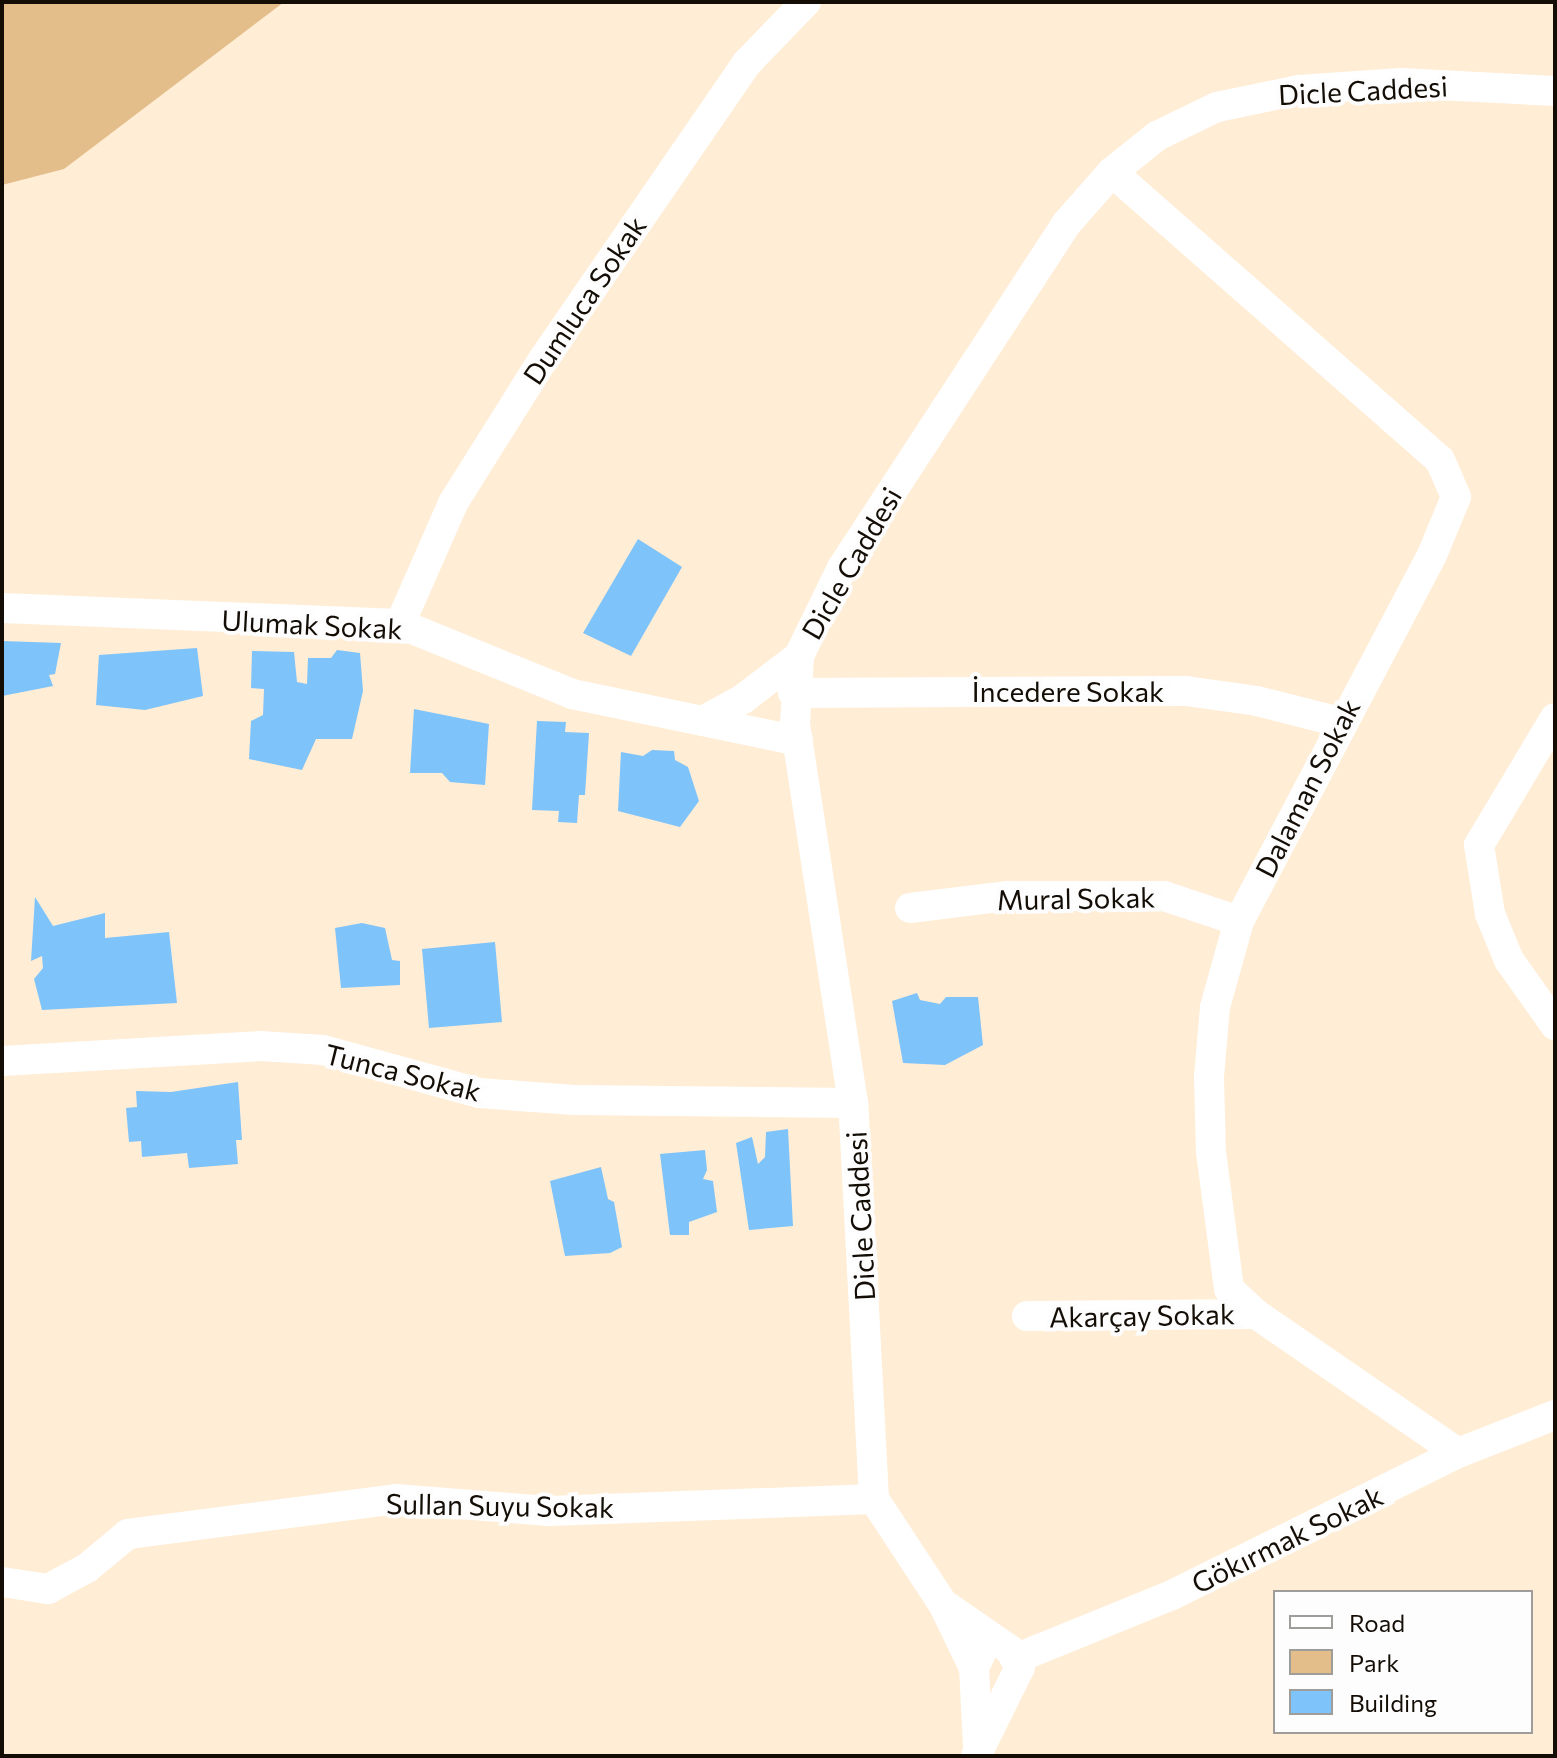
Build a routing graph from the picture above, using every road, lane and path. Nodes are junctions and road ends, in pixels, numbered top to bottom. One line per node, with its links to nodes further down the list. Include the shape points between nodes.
1 (806, 2): 5 (street, Dumluca Sokak, via 747,63 550,349 453,503)
2 (1555, 91): 3 (street, Dicle Caddesi, via 1401,83 1260,97 1185,120)
3 (1112, 172): 6 (street, Dicle Caddesi, via 1067,223 918,449 842,568); 10 (street, Dalaman Sokak, via 1440,460 1456,497 1432,555)
4 (2, 608): 5 (street, Ulumak Sokak)
5 (400, 624): 9 (street, Ulumak Sokak, via 572,694)
6 (799, 656): 7 (street, Dicle Caddesi); 9 (street, via 761,687)
7 (793, 693): 10 (street, İncedere Sokak, via 1186,691 1257,701); 11 (street, Dicle Caddesi)
8 (1555, 718): 14 (street, via 1479,845 1490,914 1509,960)
9 (703, 721): 11 (street, Ulumak Sokak)
10 (1340, 722): 13 (street, Dalaman Sokak)
11 (798, 741): 16 (street, Dicle Caddesi)
12 (910, 908): 13 (street, Mural Sokak, via 1008,896 1164,896)
13 (1239, 921): 17 (street, Dalaman Sokak, via 1215,1007 1209,1077 1211,1152 1229,1289)
14 (1555, 1025)
15 (2, 1061): 16 (street, Tunca Sokak, via 261,1046 323,1050 479,1093 574,1100)
16 (853, 1103): 21 (street, Dicle Caddesi)
17 (1256, 1314): 18 (street, Akarçay Sokak); 20 (street, Dalaman Sokak)
18 (1027, 1316)
19 (1555, 1415): 20 (street, Gökırmak Sokak)
20 (1458, 1453): 24 (street, Gökırmak Sokak, via 1172,1595)
21 (874, 1499): 22 (street, Sullan Suyu Sokak, via 549,1511 396,1499 128,1534 87,1568 48,1589); 23 (street)
22 (2, 1582)
23 (943, 1604): 24 (street); 25 (street)
24 (1012, 1663): 25 (street, via 984,1650); 26 (street)
25 (974, 1672): 26 (street)
26 (977, 1754)

